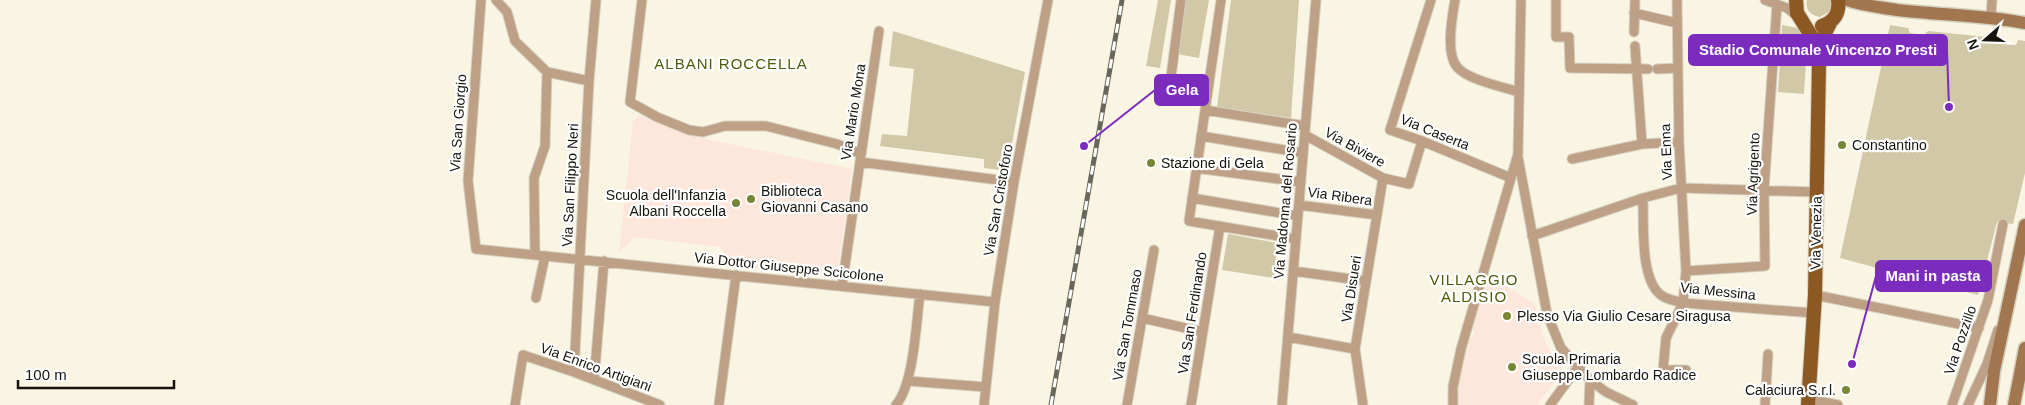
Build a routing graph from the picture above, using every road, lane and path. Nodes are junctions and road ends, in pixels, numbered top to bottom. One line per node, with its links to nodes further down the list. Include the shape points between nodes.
1 (481, 0): 66 (street, Via San Giorgio, via 468,181)
2 (496, 0): 34 (street, via 507,12 515,41)
3 (596, 0): 35 (street, Via San Filippo Neri)
4 (642, 0): 46 (street, via 630,102 689,130 703,132 725,126 766,126 837,144)
5 (1048, 0): 51 (street, Via San Cristoforo)
6 (1181, 0): 37 (street, via 1169,92)
7 (1222, 0): 37 (street)
8 (1316, 0): 39 (street, Via Madonna del Rosario)
9 (1431, 0): 41 (street, Via Caserta, via 1390,130)
10 (1455, 0): 36 (street, via 1450,30 1452,58 1456,67 1465,74)
11 (1521, 0): 36 (street)
12 (1556, 0): 33 (street, via 1556,37 1569,37 1570,68)
13 (1635, 0): 22 (street)
14 (1676, 0): 26 (street, Via Enna)
15 (1765, 0): 20 (street)
16 (1796, 0): 24 (main road, via 1797,13)
17 (1838, 0): 25 (main road)
18 (1847, 0): 21 (street)
19 (1992, 0): 23 (street)
20 (1777, 4): 24 (street); 54 (street, Via Agrigento)
21 (1860, 5): 23 (street, via 1940,15); 25 (street)
22 (1634, 13): 26 (street); 29 (street)
23 (1991, 17): 27 (street)
24 (1802, 20): 25 (main road, via 1819,27); 31 (main road, via 1812,37)
25 (1832, 21): 31 (main road)
26 (1677, 23): 32 (street, Via Enna)
27 (2025, 23)
28 (880, 31): 46 (street, Via Mario Mona)
29 (1634, 32)
30 (1635, 46): 33 (street)
31 (1819, 62): 55 (main road, Via Venezia)
32 (1678, 68): 33 (street); 42 (street, Via Enna)
33 (1637, 69): 43 (street)
34 (547, 72): 35 (street); 68 (street, via 545,146 534,178)
35 (589, 81): 69 (street, Via San Filippo Neri)
36 (1519, 92): 45 (street)
37 (1207, 97): 38 (street)
38 (1205, 110): 39 (street, Via Biviere); 40 (street)
39 (1305, 130): 44 (street, Via Madonna del Rosario); 49 (street, Via Biviere)
40 (1201, 136): 44 (street); 48 (street)
41 (1422, 141): 49 (street, Via Biviere, via 1409,184); 50 (street, Via Caserta)
42 (1679, 142): 43 (street); 53 (street, Via Enna)
43 (1642, 144): 47 (street)
44 (1303, 153): 52 (street, Via Madonna del Rosario)
45 (1518, 154): 50 (street); 64 (street)
46 (860, 158): 51 (street); 75 (street, Via Mario Mona)
47 (1572, 159)
48 (1196, 168): 52 (street); 56 (street)
49 (1383, 178): 59 (street, Via Disueri)
50 (1511, 178): 107 (street, via 1461,349 1453,387)
51 (1014, 182): 79 (street, Via San Cristoforo)
52 (1301, 182): 58 (street, Via Madonna del Rosario)
53 (1681, 188): 54 (street); 57 (street); 72 (street, Via Enna)
54 (1764, 190): 55 (street); 72 (street, Via Agrigento, via 1765,266)
55 (1816, 192): 77 (main road, Via Venezia)
56 (1192, 198): 60 (street); 63 (street, via 1189,221)
57 (1643, 198): 64 (street); 81 (street, Via Messina, via 1646,263 1651,283 1663,297)
58 (1299, 205): 59 (street, Via Ribera); 60 (street, Via Madonna del Rosario)
59 (1377, 215): 74 (street, Via Disueri)
60 (1298, 216): 65 (street, Via Madonna del Rosario)
61 (2003, 224): 84 (street, Via Pozzillo)
62 (2025, 225): 80 (street)
63 (1220, 226): 65 (street); 85 (street, Via San Ferdinando)
64 (1532, 236): 90 (street, via 1547,314 1561,348)
65 (1296, 239): 71 (street, Via Madonna del Rosario)
66 (476, 249): 68 (street, Via Dottor Giuseppe Scicolone)
67 (1154, 250): 83 (street, Via San Tommaso)
68 (540, 255): 69 (street, Via Dottor Giuseppe Scicolone); 78 (street)
69 (580, 259): 70 (street, Via Dottor Giuseppe Scicolone); 92 (street, Via San Filippo Neri)
70 (604, 261): 73 (street, Via Dottor Giuseppe Scicolone); 93 (street)
71 (1294, 271): 74 (street); 86 (street, Via Madonna del Rosario)
72 (1686, 271): 81 (street, Via Enna)
73 (736, 275): 75 (street, Via Dottor Giuseppe Scicolone); 100 (street)
74 (1366, 282): 88 (street, Via Disueri)
75 (842, 286): 76 (street, Via Dottor Giuseppe Scicolone)
76 (920, 294): 79 (street, Via Dottor Giuseppe Scicolone); 95 (street)
77 (1815, 295): 82 (main road, Via Venezia); 84 (street)
78 (536, 298)
79 (995, 302): 96 (street, Via San Cristoforo)
80 (2008, 302): 114 (street, via 1987,364); 115 (street)
81 (1683, 303): 82 (street, Via Messina); 91 (street, via 1666,338 1662,370)
82 (1814, 313): 97 (main road, Via Venezia)
83 (1142, 318): 85 (street); 103 (street, Via San Tommaso)
84 (1979, 328): 113 (street, Via Pozzillo)
85 (1203, 332): 104 (street, Via San Ferdinando)
86 (1288, 337): 88 (street); 105 (street, Via Madonna del Rosario)
87 (2025, 348): 116 (street)
88 (1355, 349): 106 (street, Via Disueri)
89 (1768, 354): 111 (street)
90 (1578, 367): 94 (street); 108 (street)
91 (1686, 370)
92 (574, 372): 93 (street, Via Enrico Artigiani); 98 (street, Via Enrico Artigiani, via 524,355)
93 (594, 380): 99 (street, Via Enrico Artigiani)
94 (1590, 380): 109 (street); 110 (street)
95 (908, 381): 96 (street); 101 (street)
96 (986, 387): 102 (street, Via San Cristoforo)
97 (1808, 402): 112 (street)
98 (515, 405)
99 (660, 405)
100 (721, 405)
101 (896, 405)
102 (984, 405)
103 (1127, 405)
104 (1191, 405)
105 (1282, 405)
106 (1363, 405)
107 (1453, 405)
108 (1550, 405)
109 (1589, 405)
110 (1632, 405)
111 (1765, 405)
112 (1838, 405)
113 (1952, 405)
114 (1968, 405)
115 (1990, 405)
116 (2014, 405)

